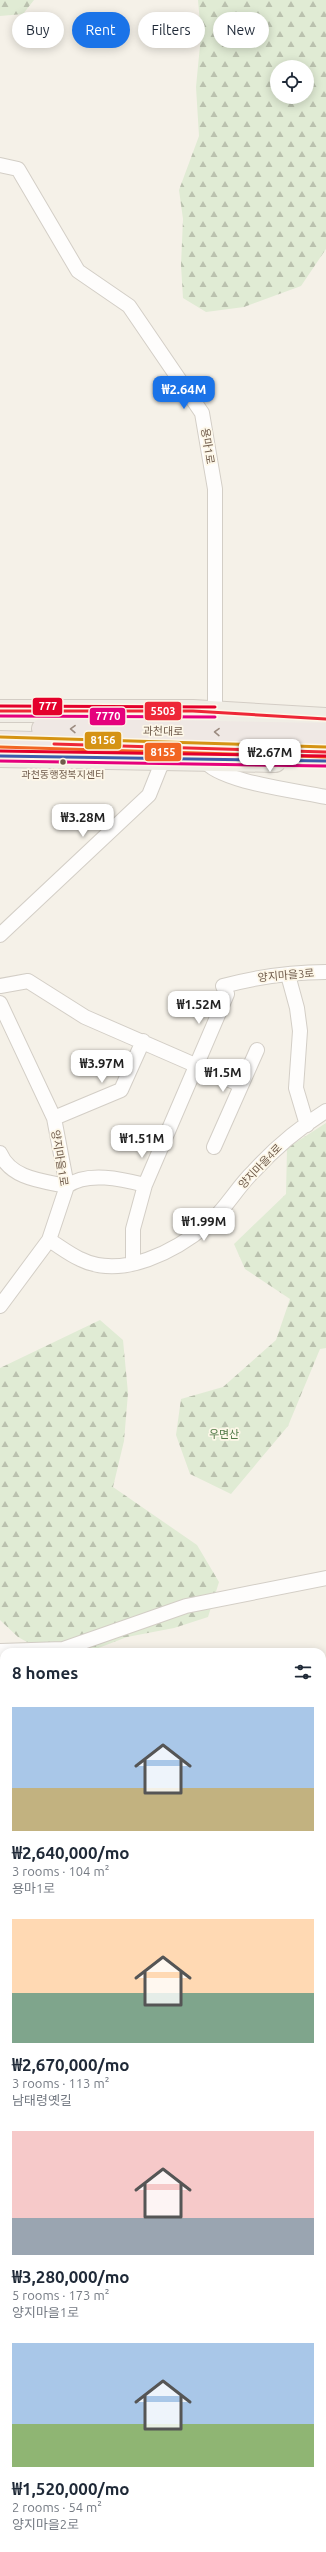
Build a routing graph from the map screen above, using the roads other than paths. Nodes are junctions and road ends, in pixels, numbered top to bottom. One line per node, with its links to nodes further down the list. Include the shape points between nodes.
1 (0, 165): 3 (street, 용마1로, via 18,169 78,271 129,306 202,412 215,489)
2 (0, 711): 3 (main road)
3 (215, 712): 4 (main road)
4 (326, 719)
5 (0, 728): 6 (highway, 과천대로, one-way to 5)
6 (326, 734)
7 (0, 742): 8 (highway, 과천대로)
8 (326, 752)
9 (0, 756): 10 (main road)
10 (174, 760): 11 (main road); 14 (street, via 161,765 149,795)
11 (204, 760): 12 (main road); 13 (street, via 208,766 239,780)
12 (326, 761)
13 (326, 797)
14 (0, 935)
15 (326, 972): 16 (street, 양지마을3로)
16 (288, 975): 21 (street, 양지마을3로, via 254,978 223,986 227,994); 25 (street, via 300,1031 296,1088)
17 (0, 986): 19 (street, via 28,981 85,1017)
18 (0, 1003): 24 (street, 양지마을1로)
19 (143, 1042): 21 (street); 24 (street, via 121,1090)
20 (257, 1050): 22 (street)
21 (196, 1064): 22 (street); 28 (street)
22 (241, 1085): 26 (street)
23 (326, 1111): 25 (street, 양지마을4로)
24 (54, 1118): 29 (street, 양지마을1로)
25 (307, 1125): 31 (street, 양지마을4로, via 281,1144 252,1172 209,1223 178,1245)
26 (214, 1147)
27 (0, 1156): 29 (street, via 24,1177)
28 (145, 1185): 29 (street, via 112,1177 73,1182); 31 (street, via 133,1229)
29 (67, 1186): 30 (street, 양지마을1로)
30 (49, 1240): 31 (street, 양지마을4로, via 81,1260 111,1267); 32 (street, 양지마을1로)
31 (134, 1263)
32 (0, 1306)
33 (326, 1578): 34 (street, via 186,1606)
34 (65, 1648)

